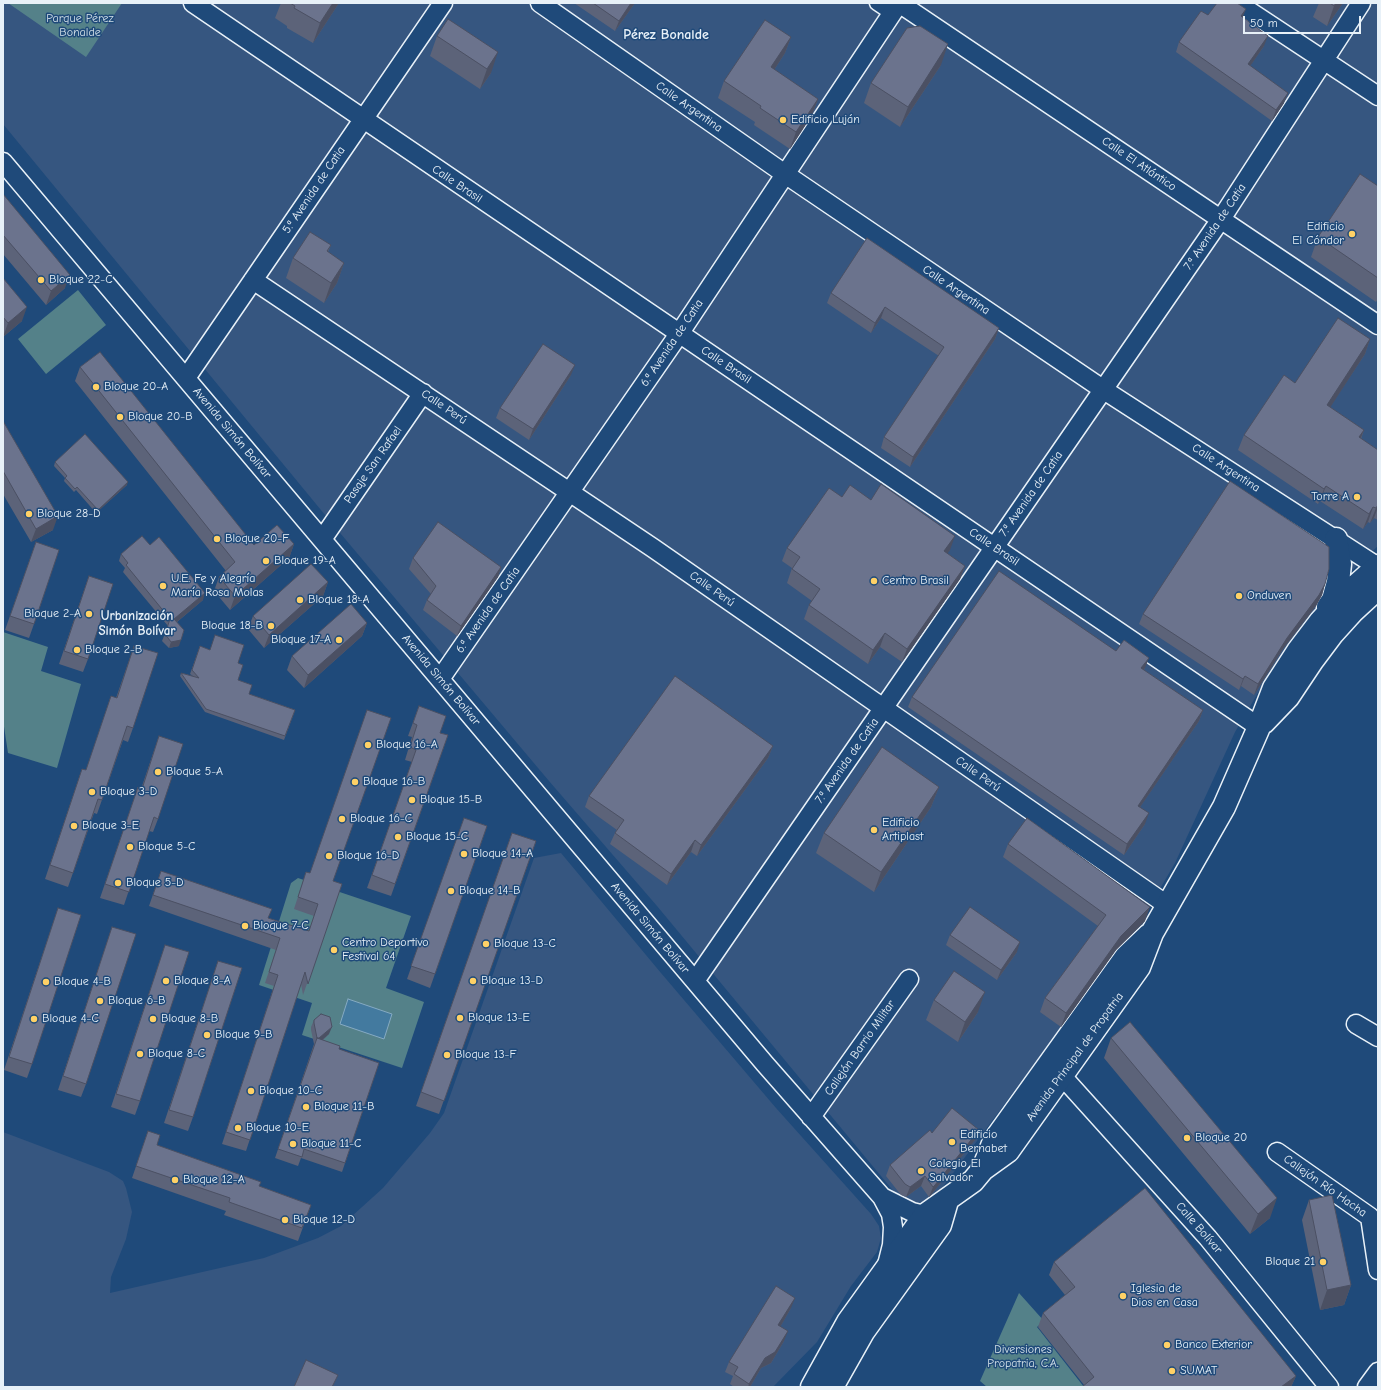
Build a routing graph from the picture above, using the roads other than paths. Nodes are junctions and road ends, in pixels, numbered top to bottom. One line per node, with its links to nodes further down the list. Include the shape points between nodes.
1 (193, 3): 9 (street, Calle Brasil)
2 (443, 3): 9 (street, 5.ª Avenida de Catia)
3 (540, 3): 11 (street, Calle Argentina)
4 (1237, 3): 7 (street)
5 (1361, 3): 7 (street, 7.ª Avenida de Catia)
6 (892, 6): 11 (street, 6.ª Avenida de Catia); 12 (street, Calle El Atlántico)
7 (1323, 60): 8 (street); 12 (street, 7.ª Avenida de Catia)
8 (1378, 96)
9 (362, 119): 13 (street, 5.ª Avenida de Catia); 15 (street, Calle Brasil)
10 (3, 162): 16 (street, Avenida Simón Bolívar)
11 (785, 174): 15 (street, 6.ª Avenida de Catia); 17 (street, Calle Argentina)
12 (1221, 219): 14 (street, Calle El Atlántico); 17 (street, 7.ª Avenida de Catia)
13 (253, 280): 16 (street, 5.ª Avenida de Catia); 18 (street, Calle Perú)
14 (1378, 325)
15 (679, 334): 19 (street, 6.ª Avenida de Catia); 22 (street, Calle Brasil)
16 (186, 378): 20 (street, Avenida Simón Bolívar)
17 (1104, 390): 21 (street, Calle Argentina); 22 (street, 7.ª Avenida de Catia)
18 (423, 393): 19 (street, Calle Perú); 20 (street, Pasaje San Rafael)
19 (570, 492): 26 (street, 6.ª Avenida de Catia); 27 (street, Calle Perú)
20 (322, 538): 26 (street, Avenida Simón Bolívar)
21 (1336, 539): 23 (street, Calle Argentina); 25 (main road, via 1340,564 1338,582 1333,600)
22 (995, 548): 27 (street, 7.ª Avenida de Catia); 28 (street, Calle Brasil)
23 (1378, 567): 25 (main road, Avenida Principal de Propatria, via 1340,600)
24 (1375, 596): 28 (main road, Avenida Principal de Propatria, via 1333,633 1288,698)
25 (1320, 622): 28 (main road, Avenida Principal de Propatria, via 1274,688)
26 (440, 679): 32 (street, Avenida Simón Bolívar)
27 (883, 709): 29 (street, Calle Perú); 32 (street, 7.ª Avenida de Catia)
28 (1259, 727): 29 (main road, Avenida Principal de Propatria, via 1224,807)
29 (1167, 905): 30 (main road, Avenida Principal de Propatria)
30 (1152, 933): 35 (main road, Avenida Principal de Propatria, via 1139,967); 38 (main road, Avenida Principal de Propatria, via 1126,957 994,1141)
31 (909, 979): 36 (street, Callejón Barrio Militar)
32 (695, 981): 36 (street, Avenida Simón Bolívar)
33 (1356, 1024): 34 (street)
34 (1378, 1037)
35 (1062, 1076): 38 (main road, Avenida Principal de Propatria, via 1008,1151); 47 (street, Calle Bolívar, via 1208,1238)
36 (811, 1117): 39 (street, Avenida Simón Bolívar)
37 (1276, 1152): 43 (street, Callejón Río Hacha, via 1370,1217)
38 (983, 1169): 40 (main road, Avenida Principal de Propatria, via 973,1181)
39 (882, 1197): 41 (street, Avenida Simón Bolívar, via 912,1212); 42 (street, Avenida Simón Bolívar, via 891,1214 893,1227 892,1245)
40 (947, 1200): 41 (main road, Avenida Principal de Propatria); 46 (main road, via 940,1225 863,1332)
41 (926, 1215): 42 (main road, Avenida Principal de Propatria)
42 (885, 1270): 45 (main road, Avenida Principal de Propatria, via 848,1322)
43 (1378, 1270)
44 (1378, 1372): 48 (street)
45 (812, 1387)
46 (832, 1387)
47 (1329, 1387)
48 (1367, 1387)

